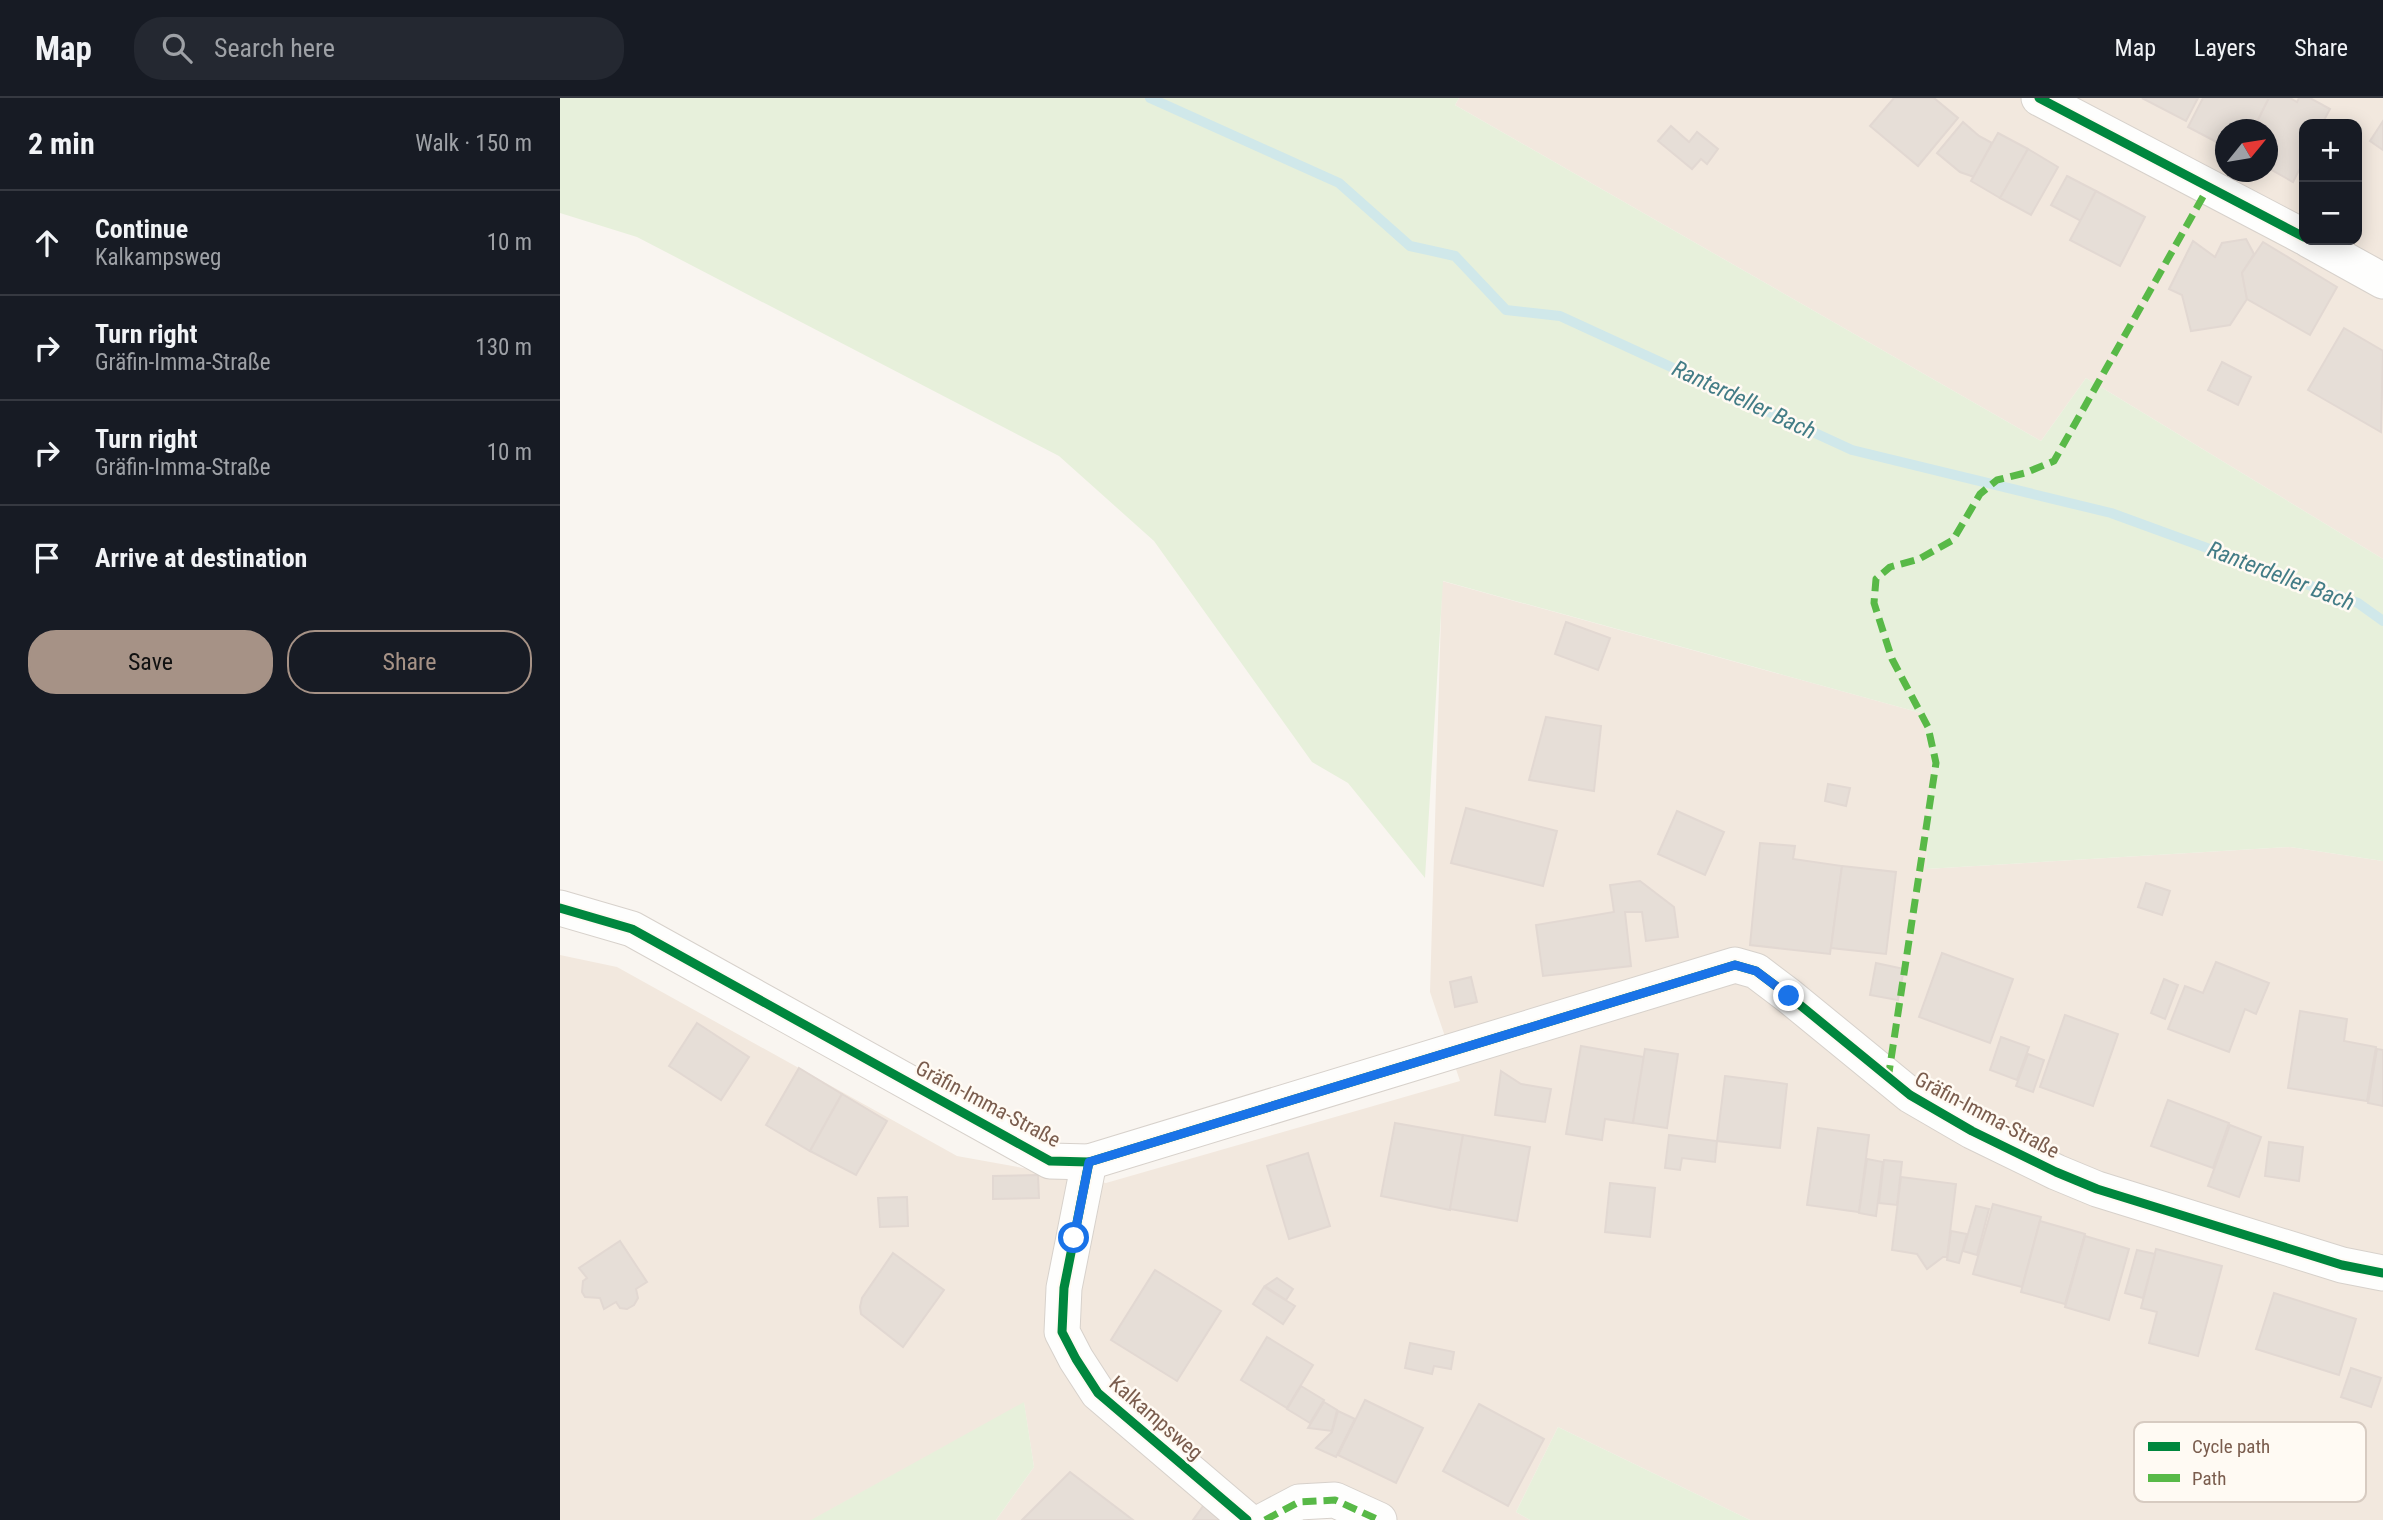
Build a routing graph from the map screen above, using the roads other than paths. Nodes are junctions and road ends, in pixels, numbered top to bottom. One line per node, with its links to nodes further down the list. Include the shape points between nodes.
1 (2039, 98): 2 (street)
2 (2299, 234)
3 (2318, 245): 4 (street)
4 (2383, 281)
5 (560, 908): 6 (street, Gräfin-Imma-Straße, via 632,929 1050,1161)
6 (1089, 1162): 7 (street, Gräfin-Imma-Straße, via 1735,965 1756,971 1910,1096 2056,1172 2342,1265); 8 (street, Kalkampsweg, via 1063,1288 1062,1332 1098,1393)
7 (2383, 1273)
8 (1247, 1520)
9 (1265, 1520): 10 (street, via 1299,1502 1335,1500)
10 (1379, 1520)

